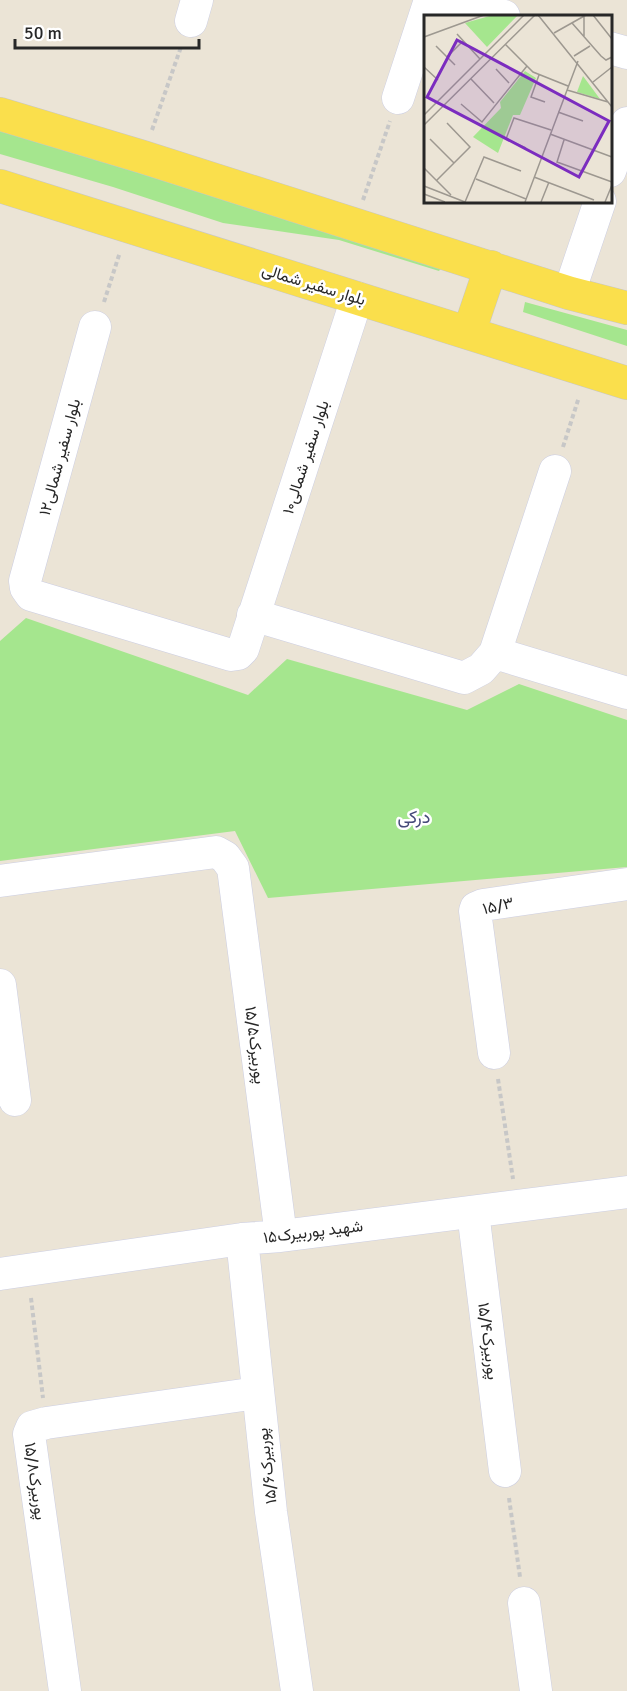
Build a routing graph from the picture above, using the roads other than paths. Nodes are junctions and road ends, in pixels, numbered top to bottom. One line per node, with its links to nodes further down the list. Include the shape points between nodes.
1 (430, 0): 3 (street)
2 (448, 0): 4 (street)
3 (425, 15)
4 (500, 15)
5 (424, 18): 8 (street)
6 (612, 49): 7 (street)
7 (627, 53)
8 (398, 98)
9 (0, 114): 14 (main road)
10 (627, 123): 11 (street)
11 (612, 165)
12 (0, 186): 16 (main road, بلوار سفیر شمالی)
13 (600, 202): 15 (street)
14 (491, 267): 15 (main road); 19 (main road)
15 (569, 293): 17 (main road)
16 (357, 298): 19 (main road, بلوار سفیر شمالی); 23 (street, بلوار سفیر شمالی۱۰)
17 (627, 308)
18 (95, 327): 22 (street, بلوار سفیر شمالی۱۲)
19 (469, 332): 20 (main road, بلوار سفیر شمالی)
20 (627, 383)
21 (555, 471): 24 (street)
22 (26, 588): 23 (street, بلوار سفیر شمالی۱۰, via 31,595 231,655 243,649)
23 (253, 615): 24 (street, via 464,678 481,669)
24 (495, 653): 25 (street)
25 (627, 693)
26 (0, 881): 33 (street, پوربیرک۱۵/۵, via 216,852 225,857 233,868)
27 (627, 884): 29 (street, ۱۵/۳, via 476,908)
28 (0, 985): 30 (street)
29 (494, 1053)
30 (15, 1100)
31 (627, 1192): 32 (street, شهید پوربیرک۱۵)
32 (473, 1212): 33 (street, شهید پوربیرک۱۵); 37 (street, پوربیرک۱۵/۴)
33 (281, 1236): 34 (street, شهید پوربیرک۱۵)
34 (242, 1239): 35 (street, شهید پوربیرک۱۵); 36 (street, پوربیرک۱۵/۶)
35 (14, 1272)
36 (257, 1393): 39 (street, پوربیرک۱۵/۸, via 32,1426 29,1434); 40 (street, پوربیرک۱۵/۶)
37 (506, 1471)
38 (524, 1603): 41 (street)
39 (65, 1691)
40 (297, 1691)
41 (536, 1691)

